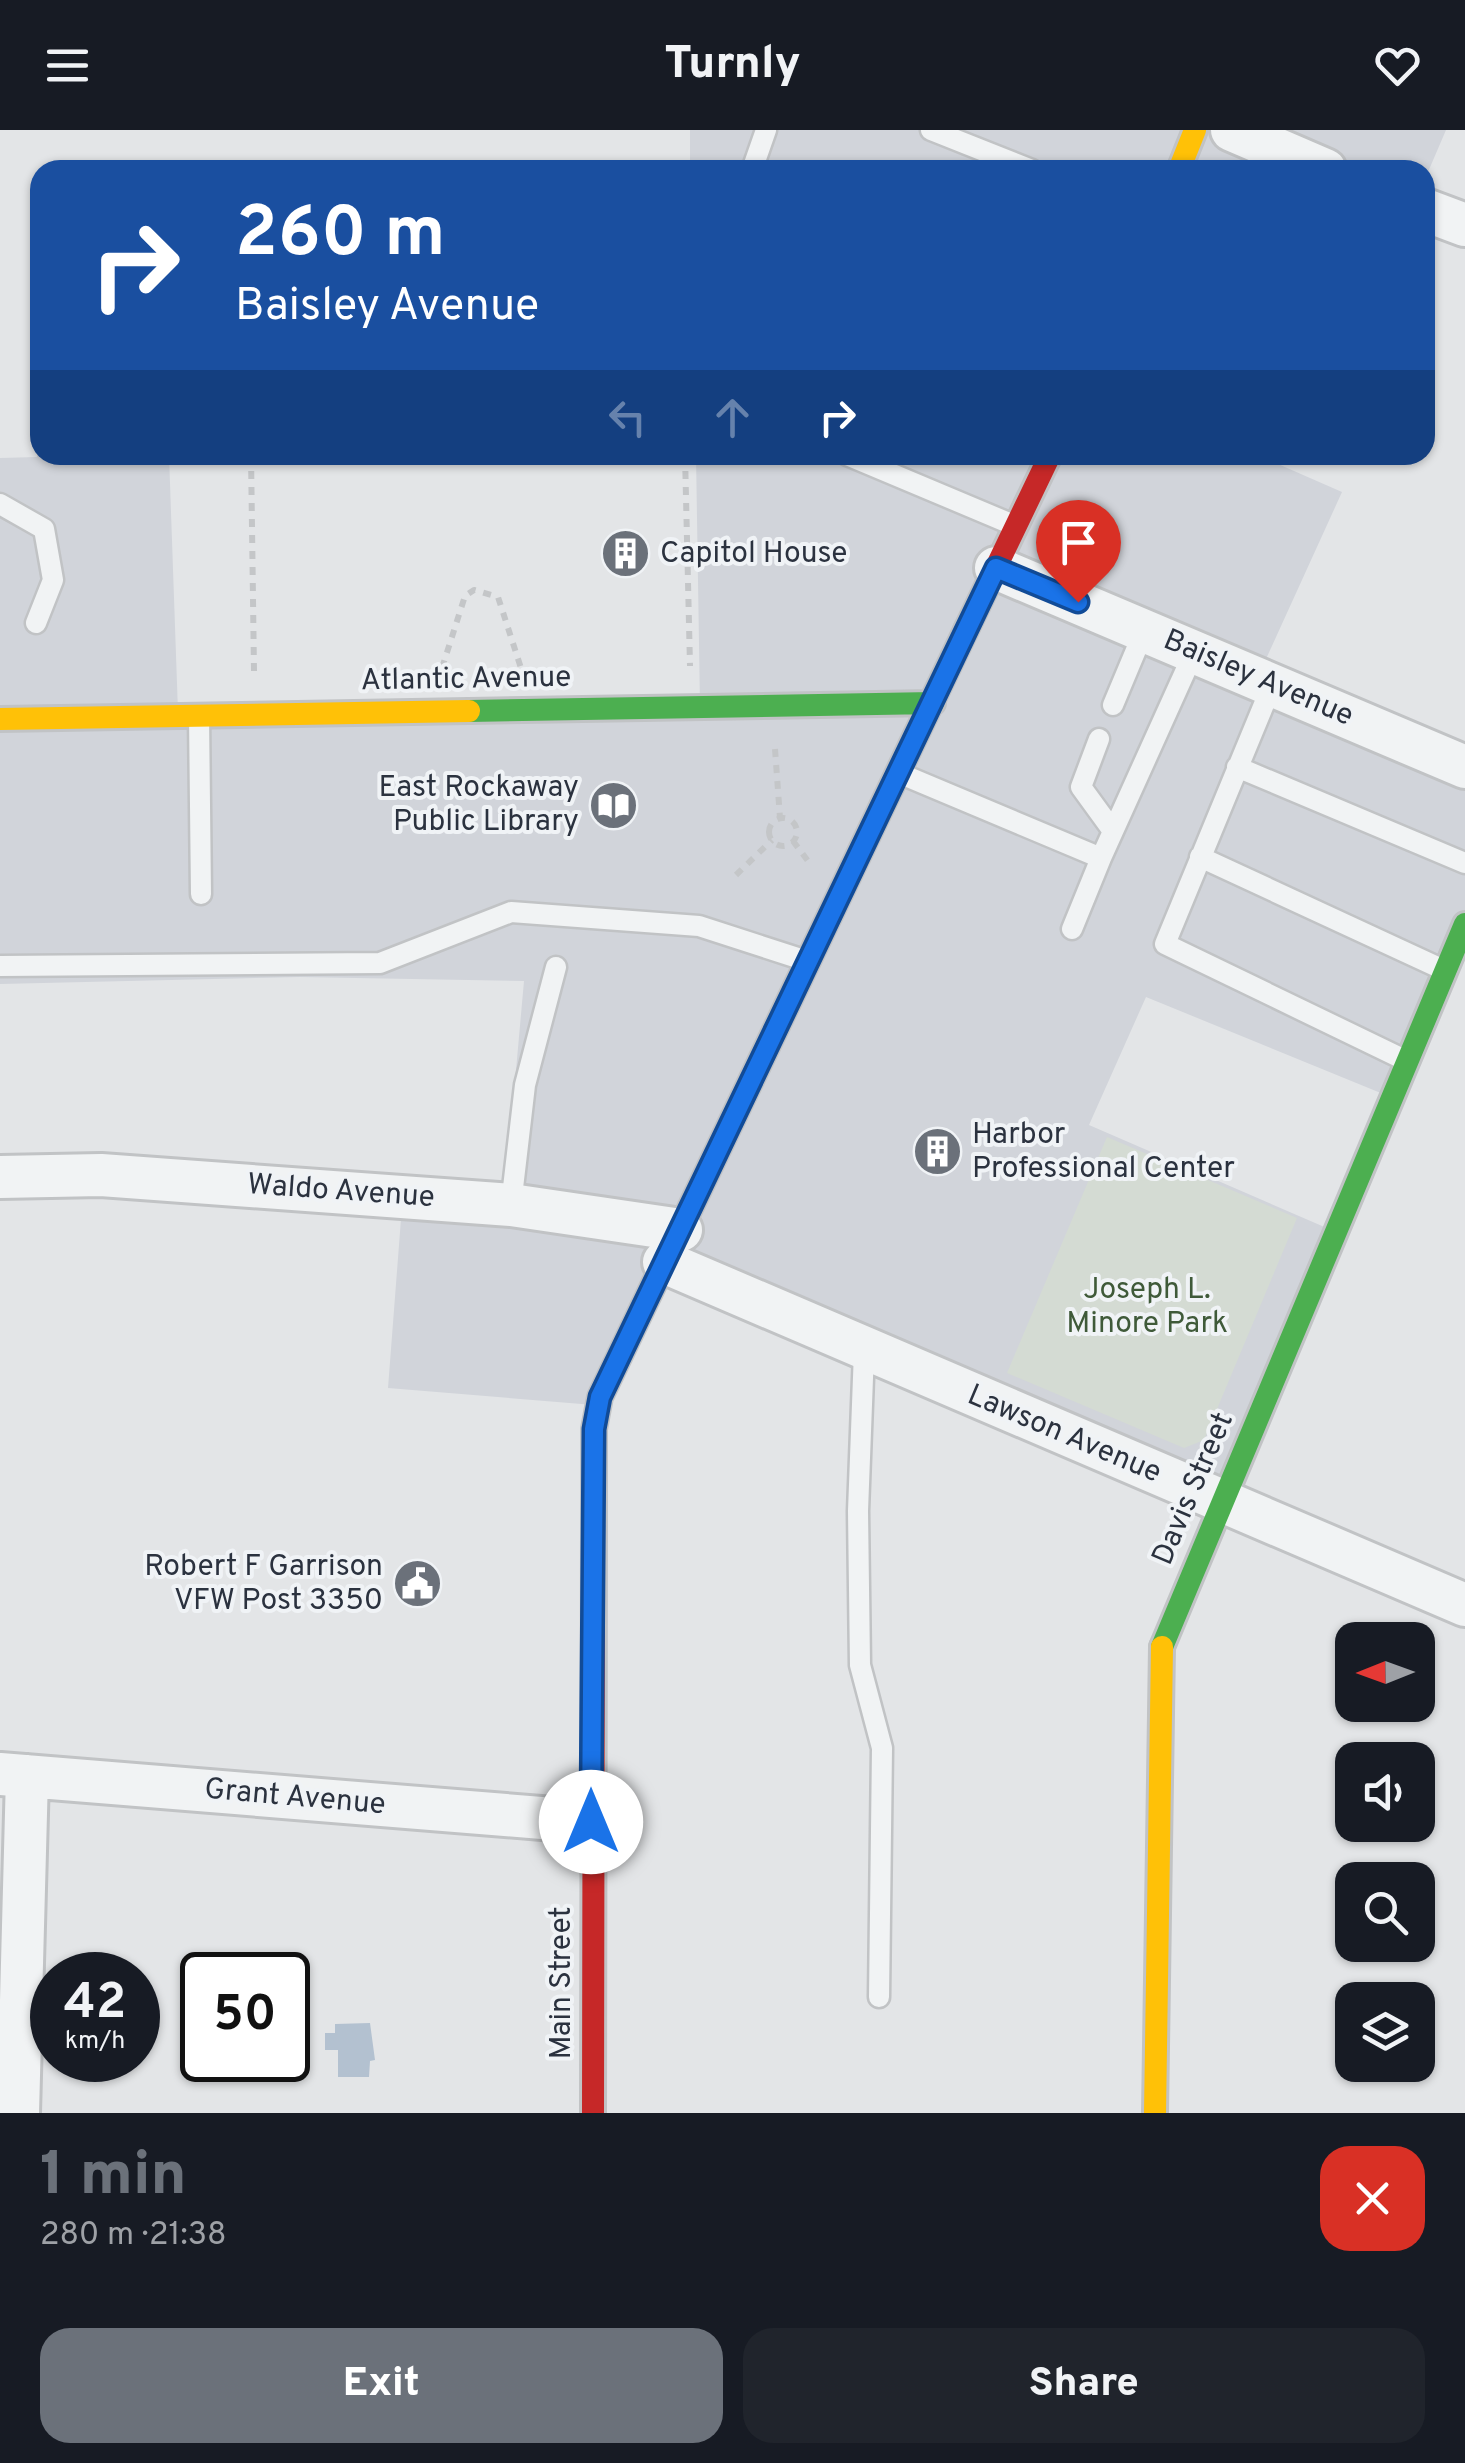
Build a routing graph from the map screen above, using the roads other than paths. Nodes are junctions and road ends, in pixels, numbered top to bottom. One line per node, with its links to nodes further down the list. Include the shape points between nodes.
1 (766, 130): 6 (lane)
2 (931, 130): 5 (lane)
3 (1194, 130): 8 (main road)
4 (1232, 130): 9 (street)
5 (969, 137): 7 (lane)
6 (756, 160)
7 (1013, 160)
8 (1182, 160)
9 (1301, 160)
10 (1435, 214): 11 (street)
11 (1465, 225)
12 (871, 465): 15 (lane)
13 (1045, 465): 15 (main road, Main Street)
14 (0, 504): 17 (lane, via 44,529 53,580)
15 (1016, 526): 16 (main road, Main Street)
16 (996, 568): 18 (street, Baisley Avenue); 21 (main road, Main Street)
17 (36, 623)
18 (1144, 631): 19 (street, Baisley Avenue); 22 (lane)
19 (1194, 652): 20 (street, Baisley Avenue); 29 (lane)
20 (1272, 685): 26 (lane); 27 (street, Baisley Avenue)
21 (933, 703): 23 (main road, Atlantic Avenue); 28 (main road, Main Street)
22 (1113, 705)
23 (199, 715): 24 (main road, Atlantic Avenue); 33 (lane)
24 (0, 718)
25 (1099, 739): 29 (lane, via 1081,787)
26 (1237, 767): 30 (lane); 32 (lane)
27 (1465, 767)
28 (900, 774): 31 (lane); 36 (main road, Main Street)
29 (1113, 832): 31 (lane)
30 (1200, 857): 39 (lane); 40 (lane, via 1165,944)
31 (1102, 858): 35 (lane)
32 (1465, 863)
33 (201, 894)
34 (1465, 924): 39 (main road, Davis Street)
35 (1072, 929)
36 (809, 962): 37 (lane, via 700,926 511,912 380,963); 43 (main road, Main Street)
37 (0, 966)
38 (556, 967): 42 (lane, via 525,1085)
39 (1446, 971): 40 (main road, Davis Street)
40 (1409, 1062): 45 (main road, Davis Street)
41 (0, 1176): 42 (street, Waldo Avenue, via 101,1175)
42 (511, 1204): 43 (street, Waldo Avenue)
43 (673, 1246): 44 (street, Lawson Avenue); 48 (main road, Main Street, via 600,1397 594,1429)
44 (864, 1350): 45 (street, Lawson Avenue); 49 (lane, via 860,1665 882,1748)
45 (1221, 1502): 46 (street, Lawson Avenue); 52 (main road, Davis Street, via 1158,1656)
46 (1465, 1605)
47 (14, 1775): 48 (street, Grant Avenue); 50 (street)
48 (591, 1822): 51 (main road, Main Street)
49 (879, 1998)
50 (18, 2113)
51 (593, 2113)
52 (1156, 2113)

